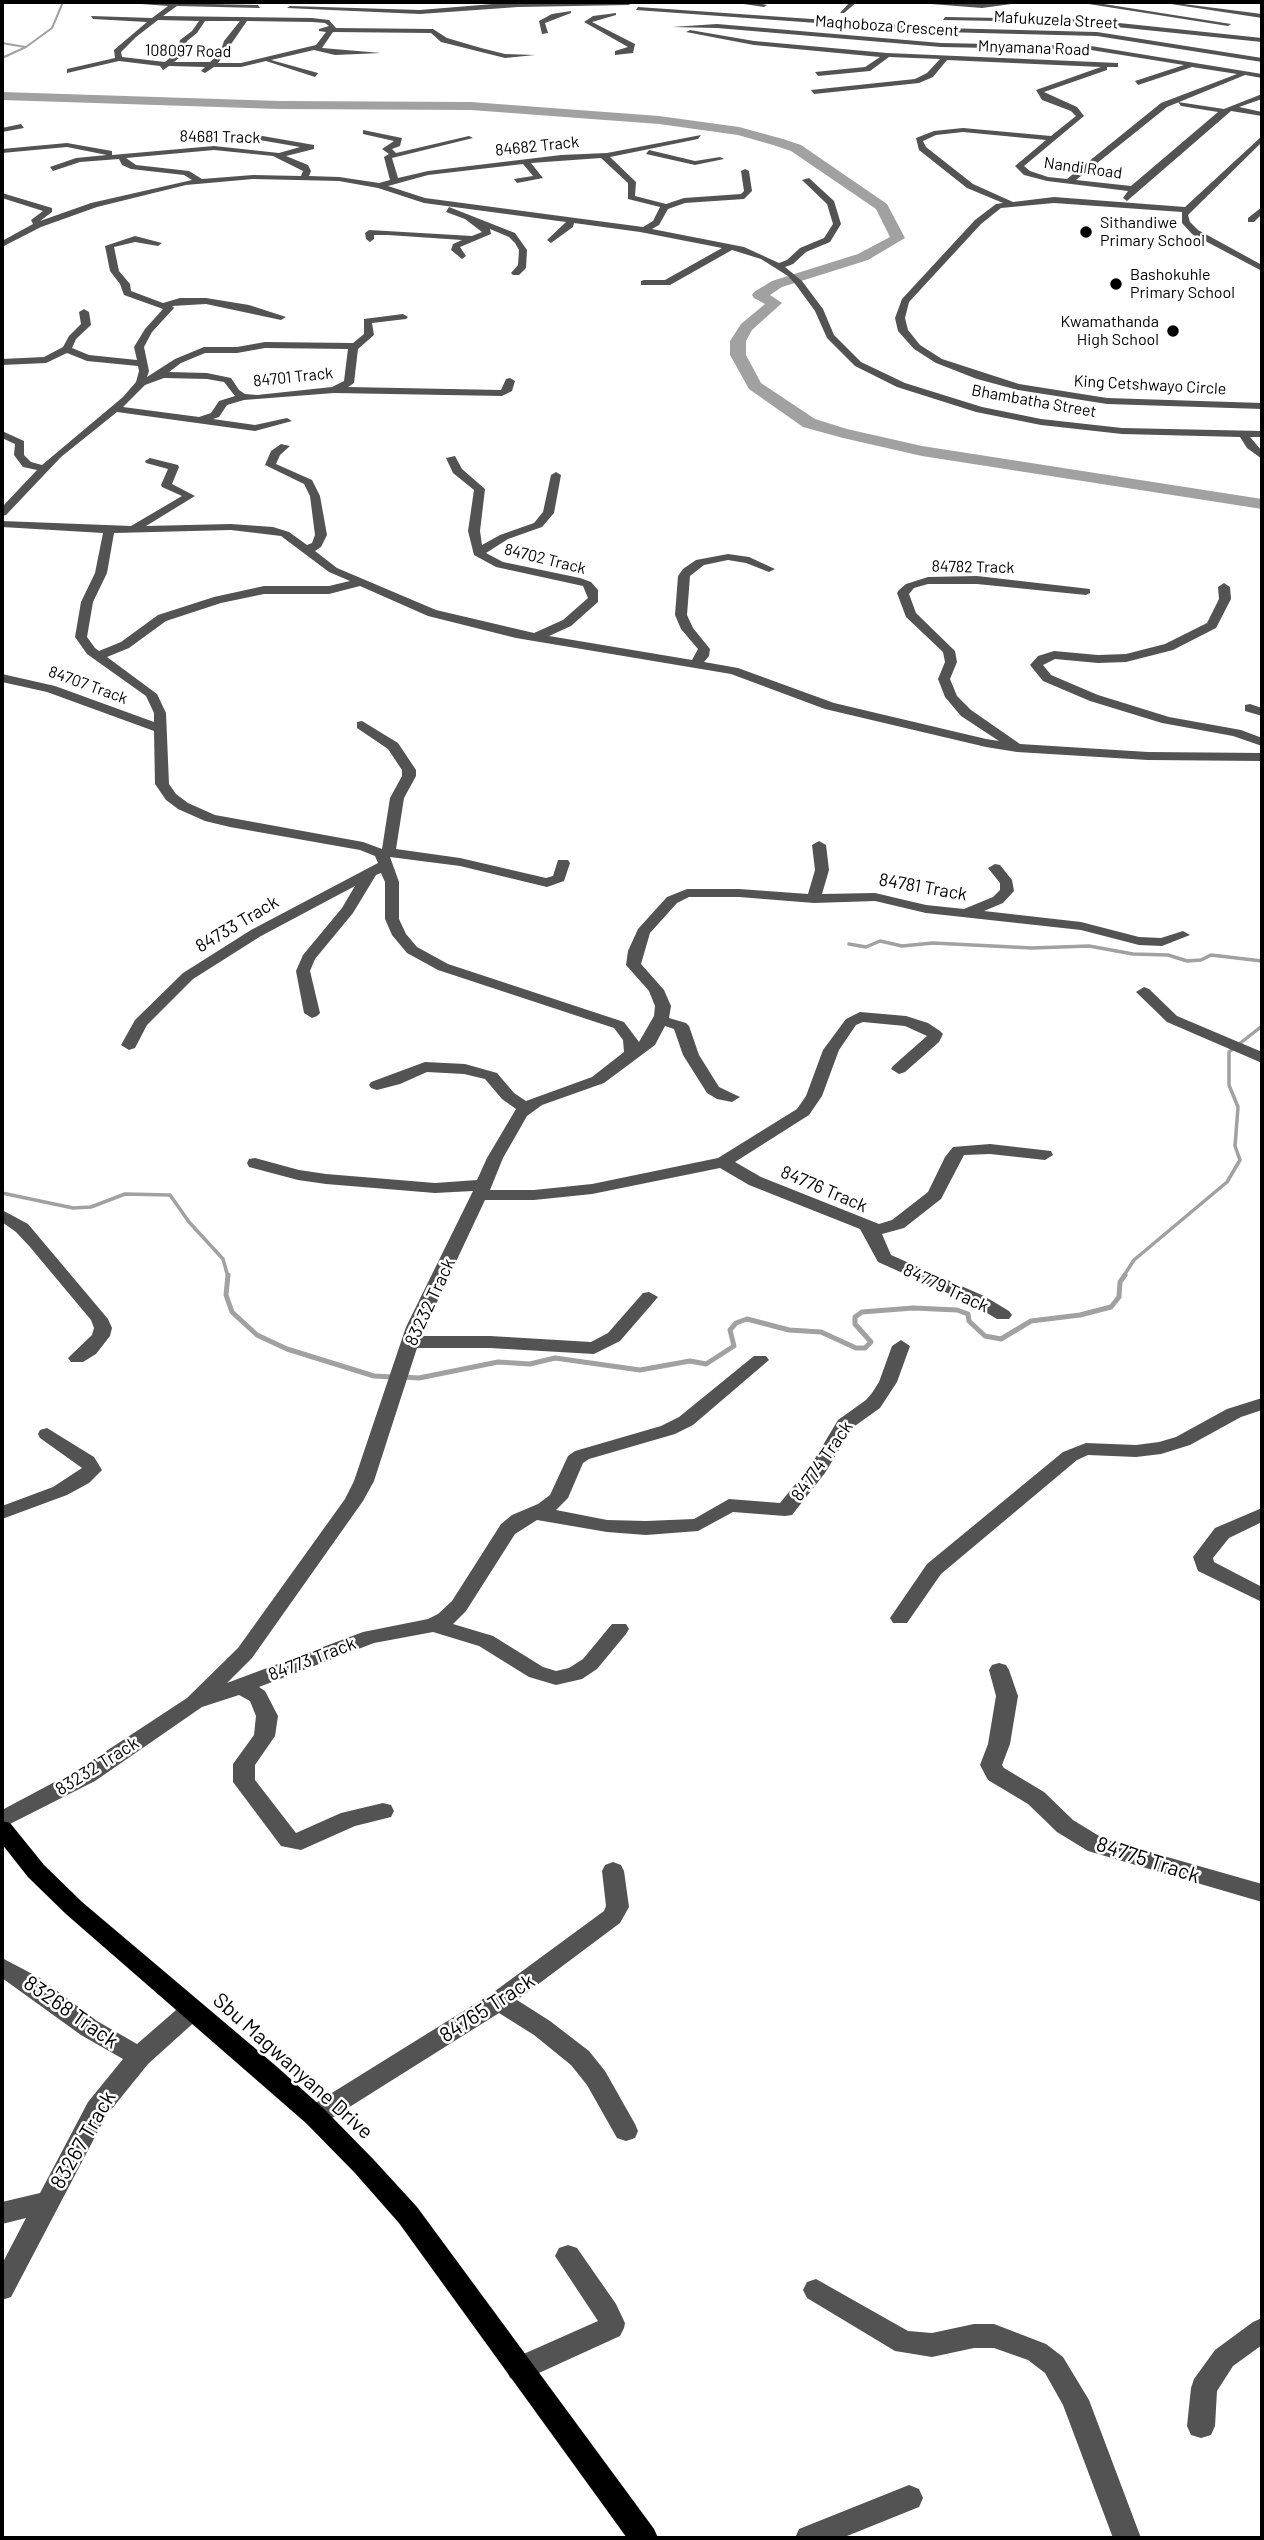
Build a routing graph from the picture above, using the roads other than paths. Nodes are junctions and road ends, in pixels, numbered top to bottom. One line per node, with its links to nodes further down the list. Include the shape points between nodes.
1 (118, 2): 9 (street)
2 (457, 2): 11 (street)
3 (733, 2): 13 (street)
4 (854, 2): 18 (street)
5 (909, 2): 6 (street, via 982,6)
6 (1023, 2)
7 (1079, 2): 29 (street)
8 (1176, 2): 20 (street)
9 (176, 3): 14 (street); 23 (street, 108097 Road)
10 (628, 3): 12 (street); 16 (street, Mnyamana Road)
11 (515, 6): 12 (street); 15 (street, via 420,12)
12 (585, 6): 33 (street, via 542,21)
13 (771, 6)
14 (267, 7)
15 (282, 8)
16 (640, 10): 31 (street, Mnyamana Road); 39 (street, Mafukuzela Street, via 588,20 590,26 632,46 630,51); 46 (street, Mafukuzela Street, via 942,30 1097,34)
17 (833, 12): 18 (street)
18 (842, 12): 19 (street)
19 (858, 14)
20 (1262, 16)
21 (93, 17): 23 (street)
22 (932, 18): 34 (street, via 1084,22)
23 (155, 19): 24 (street, 108097 Road); 44 (street, 108097 Road, via 120,49)
24 (203, 19): 25 (street, 108097 Road); 49 (street, via 184,40 181,52)
25 (245, 19): 30 (street, 108097 Road); 52 (street)
26 (342, 20): 30 (street)
27 (360, 20): 28 (street)
28 (429, 20)
29 (1228, 24)
30 (329, 26): 32 (street); 35 (street, 108097 Road); 40 (street, via 436,31 444,40 470,48 505,56)
31 (676, 27): 41 (street, Mnyamana Road, via 719,39); 42 (street, Maqhoboza Crescent, via 717,26 942,45 1072,47)
32 (309, 30)
33 (544, 33)
34 (1262, 38)
35 (326, 40): 36 (street); 37 (street, 108097 Road)
36 (336, 41)
37 (314, 48): 38 (street); 47 (street, 108097 Road)
38 (377, 53)
39 (618, 53)
40 (531, 55)
41 (887, 55): 45 (street, Mnyamana Road); 55 (street, via 867,69)
42 (1140, 56): 50 (street, Nandi Road); 51 (street, Maqhoboza Crescent)
43 (78, 58): 48 (street)
44 (118, 59): 48 (street); 49 (street, 108097 Road)
45 (944, 59): 50 (street, Mnyamana Road); 61 (street, via 916,82)
46 (1262, 60)
47 (265, 61): 52 (street, 108097 Road); 58 (street)
48 (100, 63): 53 (street)
49 (166, 65): 52 (street, 108097 Road); 54 (street)
50 (1115, 65): 72 (street, Nandi Road, via 1039,92 1081,114)
51 (1192, 65): 56 (street, Maqhoboza Crescent); 60 (street)
52 (210, 67): 57 (street)
53 (71, 71)
54 (157, 72)
55 (818, 74)
56 (1245, 74): 59 (street, Maqhoboza Crescent); 89 (street, via 1164,105)
57 (203, 75)
58 (315, 75)
59 (1262, 76)
60 (1138, 83)
61 (814, 92)
62 (1262, 96): 64 (street)
63 (1181, 104): 64 (street)
64 (1227, 109): 65 (street); 91 (street)
65 (1262, 114)
66 (21, 126): 67 (street)
67 (2, 130)
68 (366, 132): 79 (street, via 399,140 386,150)
69 (251, 136): 76 (street, via 311,147)
70 (698, 137): 74 (street, 84682 Track)
71 (469, 138): 79 (street)
72 (1052, 138): 89 (street, Nandi Road, via 1020,163 1020,168 1038,177); 94 (street, via 963,130 934,133 919,140 922,148 970,186)
73 (1262, 140): 99 (street)
74 (639, 150): 77 (street, 84682 Track); 80 (street, via 695,163)
75 (2, 151): 78 (street, via 67,145)
76 (280, 155): 78 (street, 84681 Track, via 203,148); 84 (street, 84681 Track, via 305,167)
77 (603, 155): 81 (street, 84682 Track); 97 (street, via 632,182 631,197)
78 (125, 156): 82 (street, via 70,162); 86 (street, via 125,163 134,167 186,173)
79 (397, 156): 88 (street, via 387,159)
80 (720, 159)
81 (525, 161): 87 (street, via 539,178); 88 (street, 84682 Track, via 428,173)
82 (53, 169)
83 (745, 171): 97 (street, via 748,191 744,196)
84 (304, 176): 86 (street); 90 (street)
85 (806, 180): 113 (street, via 831,203 837,224 827,240)
86 (199, 181): 105 (street, via 94,205)
87 (517, 181)
88 (395, 182): 90 (street, 84682 Track)
89 (1068, 182): 91 (street, Nandi Road)
90 (379, 186): 93 (street)
91 (1133, 189): 95 (street)
92 (3, 194): 105 (street, via 49,210)
93 (424, 200): 96 (street); 98 (street)
94 (1010, 203): 95 (street, King Cetshwayo Circle, via 1054,200); 130 (street, King Cetshwayo Circle, via 984,217 905,301 901,325 917,346 971,374 1060,396 1127,403)
95 (1125, 205): 99 (street, King Cetshwayo Circle)
96 (471, 206): 98 (street); 102 (street, Bhambatha Street)
97 (665, 207): 104 (street, via 656,223)
98 (445, 209): 101 (street)
99 (1187, 209): 114 (street, via 1185,219 1195,232)
100 (1262, 210): 103 (street)
101 (472, 220): 107 (street, via 488,232); 115 (street, via 502,230 519,242 523,266)
102 (570, 220): 104 (street, Bhambatha Street); 108 (street)
103 (1251, 220)
104 (644, 229): 111 (street, Bhambatha Street)
105 (10, 235): 110 (street)
106 (370, 239): 107 (street, via 369,233 388,232)
107 (473, 239): 112 (street, via 456,246)
108 (551, 240)
109 (158, 243): 117 (street, via 128,240 109,248 127,293)
110 (2, 244)
111 (732, 247): 113 (street, Bhambatha Street); 116 (street, via 667,283)
112 (462, 256)
113 (777, 265): 136 (street, Bhambatha Street, via 799,283 820,311 830,336 858,364 901,386 1005,416 1082,427)
114 (1262, 268)
115 (516, 273)
116 (644, 283)
117 (165, 305): 119 (street, via 206,301); 124 (street, via 168,310 139,346)
118 (84, 312): 122 (street, via 86,325)
119 (281, 317)
120 (403, 317): 121 (street, 84701 Track, via 367,321 369,335)
121 (354, 346): 125 (street, via 204,349); 128 (street, 84701 Track, via 349,383)
122 (67, 349): 123 (street, via 46,360); 124 (street, via 87,358)
123 (2, 362)
124 (142, 363): 127 (street)
125 (158, 376): 127 (street, 84701 Track); 129 (street, 84701 Track, via 223,379)
126 (510, 382): 128 (street, via 508,391 502,393)
127 (141, 383): 131 (street)
128 (334, 390): 129 (street, 84701 Track)
129 (243, 397): 132 (street, via 223,403 215,415)
130 (1262, 406)
131 (115, 409): 132 (street); 141 (street)
132 (201, 420): 133 (street, via 260,428)
133 (287, 421)
134 (2, 434): 141 (street, via 20,443 19,455 27,465)
135 (1262, 434): 136 (street, Bhambatha Street)
136 (1244, 435): 138 (street)
137 (285, 446): 147 (street, via 269,463 307,482 314,492 321,535 317,545)
138 (1262, 456)
139 (451, 458): 148 (street, 84702 Track, via 457,471 480,489 474,531)
140 (150, 461): 145 (street, via 174,467 166,485 190,496)
141 (43, 468): 143 (street)
142 (556, 475): 148 (street, via 548,513 538,525 504,537)
143 (2, 513)
144 (2, 524): 146 (street)
145 (134, 528): 146 (street); 147 (street, via 265,528 285,534)
146 (109, 530): 154 (street, via 101,573 89,595 80,632)
147 (307, 550): 150 (street, via 333,570)
148 (478, 553): 153 (street, 84702 Track, via 500,565 567,577 592,590 595,596 589,604 561,626)
149 (769, 569): 155 (street, via 728,557 700,562 687,570 681,615 704,649)
150 (362, 582): 153 (street, via 432,613); 154 (street, via 329,590 264,590 218,600 162,618 125,645)
151 (1224, 587): 159 (street, via 1225,599 1212,625 1169,647 1126,658 1054,655 1036,665 1046,678 1094,698)
152 (1086, 591): 160 (street, 84782 Track, via 977,580 928,581 910,586 904,593 910,614 949,651 951,662 944,680 951,697)
153 (536, 637): 155 (street)
154 (98, 656): 158 (street, via 151,694)
155 (695, 664): 160 (street, via 743,674 867,716)
156 (2, 678): 158 (street, 84707 Track, via 51,689)
157 (362, 725): 163 (street, via 393,746 409,771 397,798 393,837)
158 (161, 729): 163 (street, via 162,784 183,806 218,820 363,846)
159 (1262, 742)
160 (1017, 748): 161 (street)
161 (1262, 757)
162 (819, 845): 167 (street, via 822,870)
163 (385, 857): 164 (street, via 460,862 547,883 559,878); 166 (street, 84733 Track); 174 (street, via 392,882 392,919 412,950 443,967 618,1025 631,1039)
164 (564, 863)
165 (995, 868): 168 (street, via 1007,883 1007,891 998,900)
166 (371, 872): 171 (street, via 348,910 308,958 303,971); 173 (street, 84733 Track, via 248,937 188,976 140,1023)
167 (814, 899): 168 (street, 84781 Track, via 876,897); 172 (street, 84781 Track, via 699,892 675,897 643,932 633,960 661,1000)
168 (964, 914): 169 (street, 84781 Track, via 1082,926 1139,941 1162,942)
169 (1183, 935)
170 (1144, 992): 175 (street, via 1172,1019)
171 (312, 1013)
172 (660, 1020): 174 (street, via 649,1042); 178 (street, via 681,1026 691,1055 713,1090)
173 (129, 1045)
174 (632, 1053): 179 (street, via 598,1080)
175 (1262, 1058)
176 (899, 1069): 181 (street, via 934,1039 934,1034 906,1021 856,1018 831,1050 803,1112)
177 (377, 1085): 179 (street, via 425,1067 465,1069 491,1076)
178 (732, 1097)
179 (525, 1108): 183 (street, 83232 Track)
180 (1045, 1155): 185 (street, 84776 Track, via 959,1150 935,1195 892,1227)
181 (723, 1161): 183 (street, via 592,1189 534,1195); 185 (street, 84776 Track, via 755,1181)
182 (255, 1163): 183 (street, via 326,1179)
183 (481, 1190): 188 (street, 83232 Track)
184 (2, 1215): 190 (street, via 36,1243 99,1319 102,1336)
185 (868, 1228): 187 (street, 84779 Track, via 884,1258)
186 (649, 1297): 188 (street, via 614,1337 594,1348)
187 (1003, 1315)
188 (410, 1342): 203 (street, 83232 Track, via 364,1481 353,1501 245,1653)
189 (901, 1346): 195 (street, 84774 Track, via 879,1396 845,1424 818,1469 785,1510 729,1505 698,1525 646,1528)
190 (77, 1358)
191 (760, 1360): 195 (street, via 686,1422 575,1460 558,1498)
192 (1262, 1404): 198 (street, via 1161,1448 1086,1449 1070,1456 934,1569)
193 (47, 1434): 194 (street, via 88,1461 92,1470 60,1491)
194 (2, 1513)
195 (534, 1513): 199 (street, 84773 Track, via 509,1529 459,1606)
196 (1262, 1514): 197 (street, via 1222,1533 1203,1557 1205,1566)
197 (1262, 1595)
198 (900, 1618)
199 (433, 1625): 200 (street, 84773 Track, via 486,1641 536,1672 556,1678 575,1674 590,1664); 202 (street, 84773 Track, via 370,1637)
200 (619, 1629)
201 (999, 1670): 208 (street, 84775 Track, via 1007,1696 991,1765 996,1774 1036,1798 1065,1826 1096,1845)
202 (240, 1686): 203 (street, 84773 Track); 204 (street, via 258,1696 267,1716 264,1735 244,1764 244,1782 289,1840 301,1842 349,1819)
203 (194, 1703): 205 (street, 83232 Track, via 87,1775)
204 (383, 1811)
205 (2, 1820)
206 (2, 1829): 211 (main road, Sbu Magwanyane Drive, via 74,1908)
207 (613, 1871): 210 (street, 84765 Track, via 618,1907 612,1917)
208 (1262, 1893)
209 (2, 1967): 212 (street, 83268 Track)
210 (499, 2001): 213 (street, 84765 Track); 214 (street, via 580,2058)
211 (191, 2011): 212 (street, 83267 Track); 213 (main road, Sbu Magwanyane Drive)
212 (139, 2057): 215 (street, 83267 Track, via 97,2109)
213 (316, 2116): 221 (main road, Sbu Magwanyane Drive, via 408,2215)
214 (626, 2130)
215 (47, 2202): 216 (street); 218 (street, 83267 Track)
216 (2, 2213)
217 (568, 2256): 221 (street, via 607,2312 611,2328)
218 (2, 2289)
219 (816, 2290): 226 (street, via 904,2343 994,2336 1037,2352 1054,2365 1075,2400)
220 (1262, 2330): 222 (street, via 1224,2358 1204,2388)
221 (519, 2369): 224 (main road, Sbu Magwanyane Drive)
222 (1200, 2426)
223 (909, 2498): 225 (street)
224 (644, 2538)
225 (808, 2538)
226 (1127, 2538)

